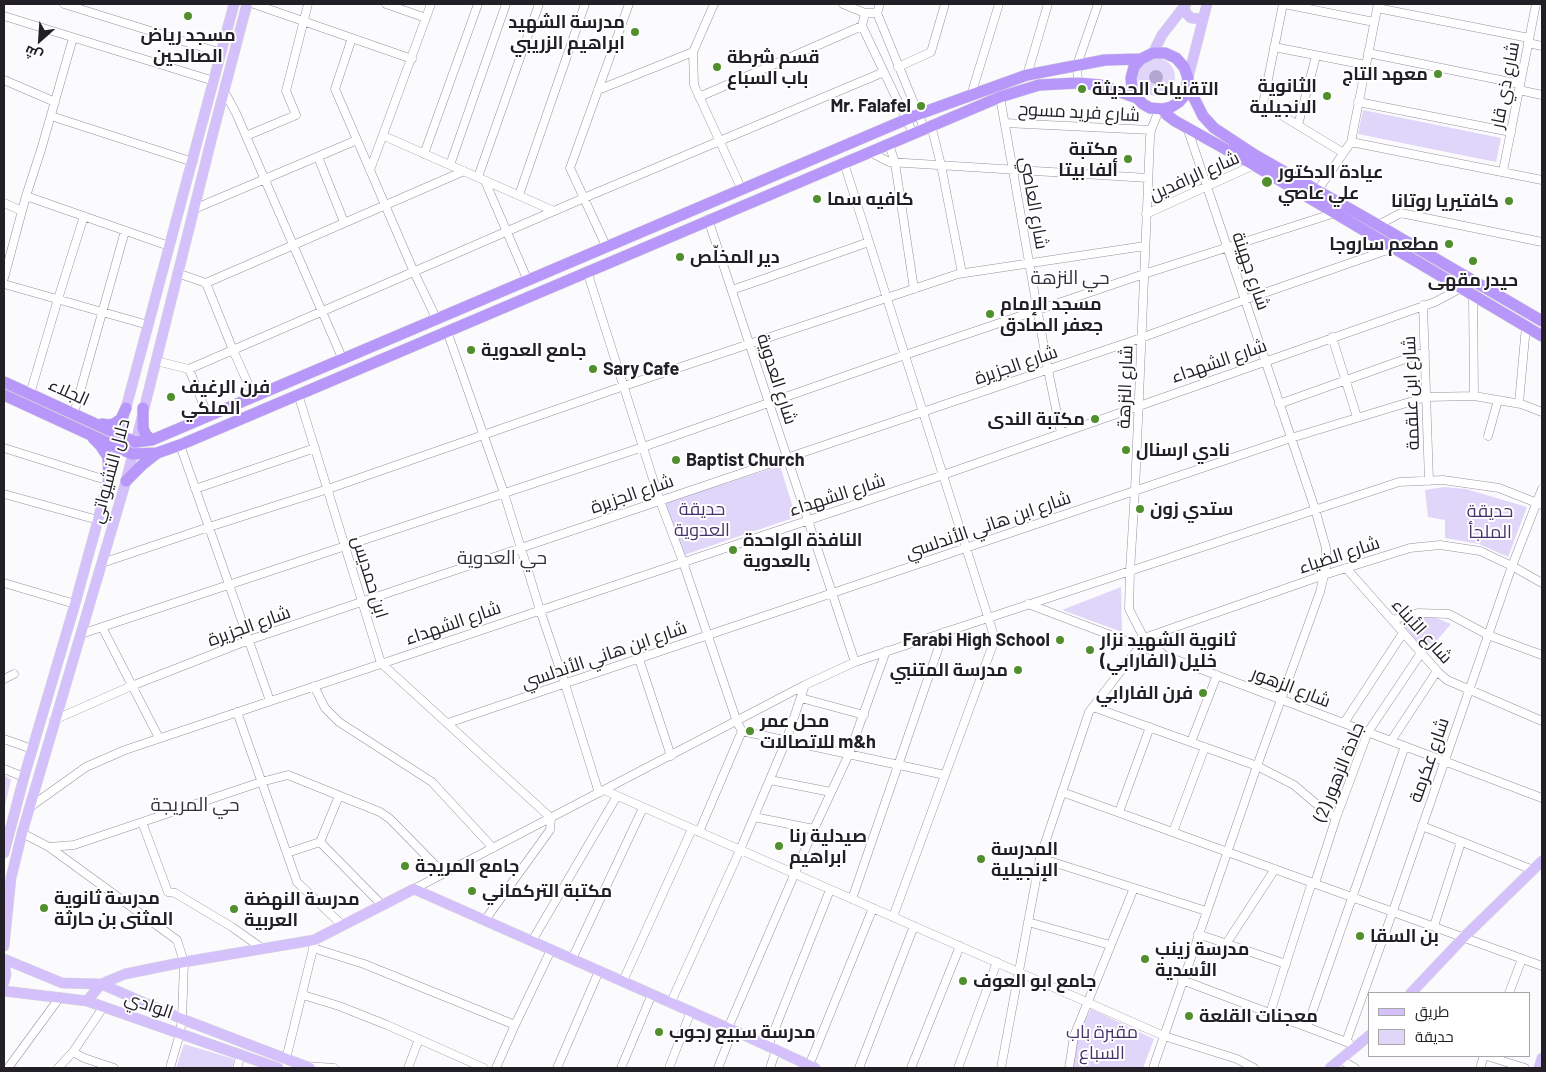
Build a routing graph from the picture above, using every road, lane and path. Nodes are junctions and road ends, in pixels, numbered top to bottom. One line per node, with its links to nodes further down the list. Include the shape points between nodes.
1 (64, 4): 39 (street)
2 (234, 4): 39 (main road, دلال النشيواتي)
3 (247, 4): 55 (main road, دلال النشيواتي)
4 (254, 4): 30 (street)
5 (308, 4): 30 (street)
6 (386, 4): 29 (street)
7 (431, 4): 29 (street)
8 (478, 4): 82 (street)
9 (506, 4): 87 (street)
10 (539, 4): 96 (street)
11 (585, 4): 103 (street)
12 (629, 4): 56 (street)
13 (714, 4): 38 (street)
14 (843, 4): 25 (street)
15 (880, 4): 26 (street)
16 (945, 4): 47 (street, via 931,52)
17 (999, 4): 58 (street)
18 (1048, 4): 49 (street)
19 (1098, 4): 45 (street)
20 (1207, 4): 28 (main road)
21 (1283, 4): 31 (street); 37 (street)
22 (1536, 4): 35 (street, شارع ذي قار)
23 (1185, 5): 28 (main road, via 1191,18); 40 (main road)
24 (1377, 6): 31 (street); 35 (street)
25 (865, 13): 26 (street); 32 (street)
26 (877, 13): 47 (street)
27 (4, 16): 33 (street)
28 (1204, 16): 52 (main road)
29 (426, 18): 43 (street)
30 (304, 21): 34 (street); 74 (street, via 286,91 296,115)
31 (1374, 22): 41 (street)
32 (862, 26): 48 (street); 60 (street)
33 (73, 38): 51 (street); 62 (street)
34 (352, 38): 43 (street); 76 (street, via 335,89)
35 (1529, 40): 36 (street); 54 (street, شارع ذي قار)
36 (1542, 46)
37 (1274, 47): 42 (street); 69 (street, via 1263,104)
38 (693, 52): 56 (street); 60 (street, via 694,86)
39 (221, 53): 51 (main road, دلال النشيواتي)
40 (1153, 53): 44 (highway); 52 (highway, via 1165,53 1176,58 1184,67)
41 (1368, 53): 46 (street); 54 (street)
42 (1316, 56): 46 (street); 69 (street)
43 (412, 59): 75 (street)
44 (1141, 59): 45 (highway); 61 (highway, via 1131,78)
45 (1077, 65): 49 (highway); 53 (street)
46 (1366, 65): 63 (street)
47 (898, 66): 65 (street)
48 (884, 72): 67 (street); 77 (street)
49 (1027, 75): 58 (highway)
50 (4, 80): 62 (street)
51 (214, 82): 84 (main road, دلال النشيواتي)
52 (1188, 82): 64 (highway, via 1179,102); 101 (highway, via 1203,116 1214,128)
53 (1078, 83): 59 (highway, via 1039,86); 61 (highway, via 1100,85)
54 (1519, 87): 57 (street); 73 (street, شارع ذي قار)
55 (224, 90): 74 (street); 107 (main road, دلال النشيواتي)
56 (598, 90): 104 (street, via 570,168)
57 (1542, 94)
58 (971, 95): 65 (highway)
59 (1000, 96): 68 (street, شارع العاصي); 71 (highway)
60 (699, 97): 77 (street)
61 (1136, 98): 64 (highway, via 1150,108)
62 (55, 102): 66 (street)
63 (1358, 102): 73 (street); 78 (street)
64 (1161, 110): 70 (highway); 72 (street, شارع النزهة)
65 (918, 114): 67 (highway); 71 (street)
66 (50, 116): 84 (street); 102 (street)
67 (906, 120): 71 (street); 100 (highway)
68 (1005, 123): 72 (street, شارع فريد مسوح); 90 (street, شارع العاصي)
69 (1298, 125): 81 (street)
70 (1187, 127): 89 (highway); 99 (street, شارع جهينة)
71 (923, 128): 79 (highway); 88 (street)
72 (1151, 130): 95 (street, شارع النزهة)
73 (1511, 132): 94 (street, شارع ذي قار)
74 (246, 136): 98 (street)
75 (384, 136): 82 (street); 91 (street)
76 (357, 140): 83 (street); 91 (street)
77 (719, 141): 100 (street); 104 (street)
78 (1351, 142): 81 (street); 94 (street)
79 (889, 144): 80 (highway); 86 (street)
80 (870, 152): 85 (highway); 86 (street)
81 (1342, 152): 101 (street)
82 (424, 154): 87 (street)
83 (318, 157): 98 (street); 114 (street)
84 (193, 162): 121 (main road, دلال النشيواتي)
85 (844, 163): 113 (highway); 118 (street)
86 (895, 163): 88 (street); 137 (street)
87 (450, 165): 93 (street)
88 (941, 165): 90 (street); 130 (street)
89 (1254, 166): 99 (street, شارع الرافدين); 110 (highway)
90 (1013, 169): 95 (street); 126 (street, شارع العاصي)
91 (370, 170): 106 (street)
92 (1542, 170): 97 (street)
93 (464, 171): 96 (street); 106 (street)
94 (1503, 172): 97 (street)
95 (1148, 178): 111 (street, شارع النزهة)
96 (481, 179): 103 (street); 117 (street)
97 (1541, 179)
98 (264, 180): 107 (street); 120 (street)
99 (1207, 188): 111 (street, شارع الرافدين); 123 (street, شارع جهينة)
100 (742, 190): 124 (highway)
101 (1318, 190): 115 (highway)
102 (26, 196): 108 (street); 112 (street)
103 (519, 196): 109 (street)
104 (584, 198): 109 (street); 124 (street)
105 (4, 203): 108 (street)
106 (384, 204): 114 (street); 128 (street)
107 (194, 209): 129 (main road, دلال النشيواتي)
108 (22, 211): 132 (street)
109 (554, 211): 117 (street)
110 (1334, 213): 123 (street); 125 (highway)
111 (1146, 214): 122 (street, شارع النزهة)
112 (84, 216): 116 (street); 141 (street)
113 (708, 219): 127 (highway); 138 (street, شارع العدوية)
114 (344, 222): 120 (street)
115 (1378, 225): 119 (street, via 1401,213); 148 (highway)
116 (125, 231): 121 (street); 145 (street)
117 (506, 232): 128 (street); 133 (street)
118 (870, 242): 138 (street); 140 (street)
119 (1542, 242)
120 (293, 244): 134 (street); 146 (street)
121 (169, 246): 149 (main road, دلال النشيواتي)
122 (1145, 246): 126 (street); 131 (street, شارع النزهة)
123 (1227, 247): 131 (street); 142 (street, شارع جهينة)
124 (607, 248): 133 (highway)
125 (1394, 248): 136 (highway); 142 (street, شارع الجزيرة)
126 (1029, 263): 130 (street); 144 (street, شارع العاصي)
127 (587, 271): 151 (highway); 166 (street)
128 (414, 272): 146 (street); 147 (street)
129 (177, 273): 134 (street); 160 (main road, دلال النشيواتي)
130 (962, 273): 137 (street)
131 (1144, 274): 144 (street); 154 (street, شارع النزهة)
132 (4, 278)
133 (528, 281): 147 (highway)
134 (206, 282): 156 (street)
135 (4, 284): 141 (street)
136 (1460, 288): 139 (highway); 143 (street, شارع الشهداء)
137 (914, 289): 140 (street)
138 (732, 290): 155 (street, شارع العدوية)
139 (1473, 295): 150 (highway); 170 (street)
140 (887, 298): 155 (street); 158 (street)
141 (58, 299): 145 (street); 167 (street)
142 (1244, 300): 154 (street, شارع الجزيرة); 161 (street, شارع جهينة)
143 (1423, 305): 153 (street, شارع الشهداء); 157 (street, شارع ابن علقمة)
144 (1038, 311): 158 (street); 163 (street, شارع العاصي)
145 (103, 312): 149 (street); 182 (street)
146 (322, 312): 156 (street); 159 (street)
147 (437, 320): 159 (highway)
148 (1542, 321)
149 (148, 325): 178 (main road, دلال النشيواتي)
150 (1526, 326): 152 (highway); 174 (street)
151 (446, 331): 168 (highway); 189 (street)
152 (1542, 336)
153 (1332, 337): 161 (street, شارع الشهداء); 164 (street)
154 (1141, 338): 163 (street, شارع الجزيرة); 177 (street, شارع النزهة)
155 (750, 345): 166 (street); 175 (street, شارع العدوية)
156 (233, 350): 162 (street); 171 (street)
157 (1425, 352): 164 (street); 172 (street, شارع ابن علقمة)
158 (905, 355): 175 (street); 180 (street)
159 (343, 360): 171 (highway)
160 (156, 361): 162 (street); 179 (main road, دلال النشيواتي)
161 (1265, 361): 176 (street, شارع جهينة); 177 (street, شارع الشهداء)
162 (189, 369): 183 (street)
163 (1048, 370): 180 (street, شارع الجزيرة); 187 (street, شارع العاصي)
164 (1346, 380): 176 (street); 184 (street)
165 (4, 382): 167 (highway, الجلاء)
166 (624, 386): 189 (street); 196 (street)
167 (30, 394): 182 (highway, الجلاء)
168 (298, 394): 194 (highway); 198 (street, ابن حمديس)
169 (4, 395): 186 (highway, الجلاء)
170 (1474, 396): 172 (street, شارع ابن هاني الأندلسي); 173 (street, شارع ابن هاني الأندلسي)
171 (254, 397): 183 (highway)
172 (1426, 397): 184 (street, شارع ابن هاني الأندلسي); 205 (street, شارع ابن علقمة)
173 (1498, 400): 174 (street, شارع ابن هاني الأندلسي); 190 (street)
174 (1519, 403): 181 (street, شارع ابن هاني الأندلسي)
175 (769, 404): 196 (street); 201 (street, شارع العدوية)
176 (1279, 404): 191 (street, شارع جهينة)
177 (1139, 405): 187 (street, شارع الشهداء); 209 (street, شارع النزهة)
178 (126, 408): 185 (highway, via 121,419 114,424 108,426); 188 (main road, دلال النشيواتي)
179 (143, 408): 192 (highway, via 143,428); 193 (main road, دلال النشيواتي)
180 (923, 412): 201 (street, شارع الجزيرة); 202 (street)
181 (1542, 412)
182 (74, 413): 185 (highway, الجلاء)
183 (208, 416): 192 (highway)
184 (1357, 417): 191 (street, شارع ابن هاني الأندلسي)
185 (90, 421): 188 (highway, الجلاء)
186 (88, 433): 195 (highway, الجلاء); 203 (highway, via 108,457)
187 (1061, 433): 202 (street, شارع الشهداء)
188 (119, 434): 193 (highway, الجلاء); 195 (main road, دلال النشيواتي)
189 (482, 435): 207 (street); 210 (street)
190 (1488, 436)
191 (1291, 438): 209 (street, شارع ابن هاني الأندلسي); 214 (street, شارع جهينة)
192 (152, 440): 193 (highway)
193 (135, 442): 200 (main road, دلال النشيواتي)
194 (180, 445): 199 (highway); 206 (street)
195 (116, 446): 200 (highway, الجلاء); 203 (main road, دلال النشيواتي)
196 (643, 447): 210 (street); 212 (street)
197 (4, 448): 203 (street)
198 (315, 448): 206 (street); 207 (street, ابن حمديس)
199 (157, 453): 200 (highway); 204 (highway)
200 (132, 454): 204 (main road, دلال النشيواتي)
201 (787, 457): 212 (street, شارع الجزيرة); 216 (street, شارع العدوية)
202 (943, 475): 216 (street, شارع الشهداء); 220 (street)
203 (109, 481): 215 (main road, دلال النشيواتي)
204 (126, 481): 222 (main road, دلال النشيواتي)
205 (1429, 481): 213 (street, via 1499,488); 214 (street, via 1399,482)
206 (196, 489): 217 (street)
207 (328, 489): 217 (street); 218 (street, ابن حمديس)
208 (1542, 489): 213 (street, شارع عكرمة)
209 (1136, 490): 220 (street, شارع ابن هاني الأندلسي); 225 (street, شارع النزهة)
210 (504, 493): 218 (street); 219 (street)
211 (4, 494): 215 (street)
212 (660, 500): 219 (street, شارع الجزيرة); 221 (street)
213 (1540, 503): 223 (street, شارع عكرمة)
214 (1315, 510): 225 (street); 226 (street, شارع جهينة, via 1326,548)
215 (98, 520): 232 (main road, دلال النشيواتي)
216 (808, 520): 221 (street, شارع الشهداء); 230 (street, شارع العدوية)
217 (209, 527): 222 (street); 229 (street)
218 (345, 546): 229 (street); 231 (street, ابن حمديس)
219 (520, 548): 231 (street, شارع الجزيرة); 234 (street)
220 (966, 548): 230 (street, شارع ابن هاني الأندلسي); 235 (street)
221 (683, 562): 234 (street, شارع الشهداء); 242 (street)
222 (102, 564): 240 (main road, دلال النشيواتي)
223 (1512, 566): 224 (street, شارع الضياء, via 1480,552 1440,545 1410,548); 228 (street, شارع الضياء); 241 (street, شارع عكرمة)
224 (1346, 568): 226 (street, شارع الضياء); 236 (street, شارع الأبناء)
225 (1130, 571): 233 (street); 243 (street, شارع النزهة, via 1129,610)
226 (1324, 575): 243 (street, شارع الضياء); 263 (street, شارع جهينة)
227 (4, 583): 232 (street)
228 (1542, 584)
229 (230, 586): 237 (street); 244 (street)
230 (832, 594): 242 (street, شارع ابن هاني الأندلسي); 251 (street, شارع العدوية)
231 (362, 602): 244 (street, شارع الجزيرة); 252 (street, ابن حمديس)
232 (75, 604): 283 (main road, دلال النشيواتي)
233 (1028, 604): 235 (street); 245 (street, شارع الزهور)
234 (540, 610): 252 (street, شارع الشهداء); 257 (street)
235 (988, 618): 238 (street); 290 (street, via 995,639)
236 (1392, 620): 239 (street, شارع الأبناء); 241 (street, via 1418,613 1450,614)
237 (102, 627): 240 (street); 258 (street)
238 (944, 632): 246 (street); 287 (street)
239 (1403, 633): 247 (street, شارع الأبناء); 272 (street)
240 (81, 634): 268 (main road, دلال النشيواتي)
241 (1488, 635): 249 (street); 261 (street, شارع عكرمة)
242 (707, 636): 250 (street, شارع ابن هاني الأندلسي); 270 (street)
243 (1144, 638): 245 (street); 248 (street, شارع النزهة)
244 (249, 640): 258 (street, شارع الجزيرة); 264 (street)
245 (1140, 646): 248 (street, شارع الزهور); 265 (street)
246 (886, 651): 251 (street); 267 (street)
247 (1421, 653): 253 (street, شارع الأبناء); 275 (street, جادة الزهور (2))
248 (1164, 655): 255 (street, شارع الزهور)
249 (1542, 655)
250 (639, 659): 257 (street, شارع ابن هاني الأندلسي); 285 (street)
251 (855, 662): 259 (street)
252 (381, 663): 260 (street, شارع الشهداء); 271 (street)
253 (1437, 671): 261 (street, شارع الأبناء, via 1447,680); 278 (street)
254 (14, 674): 256 (street)
255 (1217, 675): 263 (street, شارع الزهور); 280 (street)
256 (4, 679)
257 (565, 684): 271 (street, شارع ابن هاني الأندلسي); 294 (street)
258 (132, 685): 268 (street, شارع الجزيرة); 276 (street)
259 (805, 685): 262 (street); 270 (street)
260 (314, 686): 264 (street, شارع الشهداء); 315 (street, via 325,708 339,722 432,782)
261 (1469, 690): 269 (street, شارع الأبناء); 286 (street, شارع عكرمة)
262 (801, 698): 267 (street); 279 (street)
263 (1281, 699): 272 (street, شارع الزهور); 288 (street, شارع جهينة)
264 (270, 701): 266 (street, شارع الشهداء)
265 (1093, 707): 273 (street); 296 (street)
266 (237, 712): 276 (street, شارع الشهداء); 293 (street)
267 (864, 715): 284 (street)
268 (54, 720): 300 (main road, دلال النشيواتي)
269 (1542, 721)
270 (736, 722): 274 (street); 285 (street)
271 (448, 723): 304 (street)
272 (1344, 723): 275 (street, شارع الزهور)
273 (1150, 727): 280 (street); 302 (street)
274 (742, 731): 279 (street); 309 (street)
275 (1368, 732): 278 (street, شارع الزهور); 305 (street, جادة الزهور (2))
276 (159, 738): 300 (street, شارع الشهداء, via 86,766)
277 (4, 739): 283 (street)
278 (1391, 741): 281 (street, شارع الزهور)
279 (786, 742): 284 (street); 292 (street)
280 (1191, 742): 282 (street)
281 (1405, 746): 286 (street, شارع الزهور); 330 (street)
282 (1204, 747): 288 (street); 310 (street)
283 (32, 749): 291 (main road, دلال النشيواتي)
284 (849, 754): 287 (street); 295 (street)
285 (671, 756): 294 (street)
286 (1445, 761): 299 (street, شارع الزهور); 307 (street, شارع عكرمة)
287 (899, 765): 290 (street); 331 (street)
288 (1257, 766): 305 (street, via 1294,784); 317 (street, شارع جهينة)
289 (4, 769): 291 (street)
290 (945, 775): 336 (street)
291 (24, 777): 318 (main road, دلال النشيواتي)
292 (770, 780): 295 (street); 303 (street)
293 (262, 782): 297 (street, via 288,775); 306 (street); 319 (street)
294 (601, 792): 298 (street); 304 (street)
295 (831, 792): 308 (street)
296 (1062, 792): 302 (street); 320 (street)
297 (339, 796): 312 (street); 324 (street, via 390,819)
298 (617, 796): 301 (street); 344 (street)
299 (1542, 798)
300 (30, 807): 311 (main road, دلال النشيواتي)
301 (643, 808): 309 (street); 352 (street)
302 (1119, 812): 310 (street)
303 (754, 817): 308 (street); 316 (street)
304 (551, 818): 315 (street); 337 (street, via 550,830)
305 (1336, 818): 326 (street, جادة الزهور (2))
306 (142, 822): 314 (street, via 74,846); 350 (street, via 168,892 232,927)
307 (1422, 826): 313 (street); 335 (street, شارع عكرمة)
308 (814, 829): 325 (street)
309 (696, 831): 316 (street); 362 (street)
310 (1173, 832): 317 (street)
311 (22, 833): 314 (street); 348 (main road, دلال النشيواتي, via 11,878)
312 (320, 842): 319 (street); 332 (street)
313 (1461, 842): 323 (street); 341 (street)
314 (49, 847): 355 (street, via 177,940)
315 (493, 848): 324 (street)
316 (740, 850): 325 (street); 372 (street)
317 (1227, 852): 322 (street); 334 (street, شارع جهينة)
318 (4, 853)
319 (287, 853): 339 (street, via 297,882)
320 (1040, 858): 327 (street); 338 (street)
321 (1542, 861): 323 (main road)
322 (1275, 869): 326 (street); 346 (street)
323 (1534, 870): 343 (main road)
324 (443, 873): 328 (street)
325 (795, 874): 329 (street); 380 (street)
326 (1313, 883): 330 (street); 357 (street, جادة الزهور (2))
327 (1134, 888): 334 (street); 347 (street)
328 (414, 889): 332 (main road); 337 (main road)
329 (830, 890): 331 (street); 387 (street)
330 (1353, 897): 335 (street); 379 (street)
331 (852, 899): 333 (street)
332 (382, 905): 339 (main road)
333 (873, 908): 336 (street); 395 (street)
334 (1206, 910): 342 (street, شارع جهينة)
335 (1393, 912): 341 (street); 385 (street, شارع عكرمة)
336 (893, 917): 340 (street)
337 (485, 920): 344 (main road)
338 (1028, 922): 347 (street); 360 (street)
339 (342, 926): 345 (main road)
340 (914, 926): 349 (street); 411 (street)
341 (1434, 926): 343 (street)
342 (1198, 934): 346 (street); 361 (street, شارع جهينة)
343 (1464, 937): 353 (street); 366 (main road)
344 (532, 941): 351 (main road)
345 (314, 944): 350 (main road); 369 (street); 378 (street)
346 (1226, 944): 357 (street)
347 (1110, 945): 373 (street)
348 (4, 946)
349 (960, 946): 356 (street); 412 (street)
350 (263, 949): 355 (main road)
351 (551, 950): 352 (main road); 378 (street)
352 (572, 959): 359 (main road)
353 (1522, 959): 358 (street); 367 (street)
354 (4, 961): 363 (main road); 364 (main road, via 62,984)
355 (184, 962): 364 (main road, via 125,974); 377 (street)
356 (997, 962): 360 (street); 413 (street)
357 (1286, 964): 376 (street, جادة الزهور (2))
358 (1542, 966)
359 (599, 971): 362 (main road); 406 (street)
360 (1019, 972): 373 (street); 414 (street)
361 (1182, 980): 376 (street); 382 (street, شارع جهينة)
362 (623, 981): 368 (main road)
363 (4, 982)
364 (101, 984): 371 (main road); 377 (main road, الوادي)
365 (4, 991): 370 (main road, الوادي)
366 (1412, 992)
367 (1509, 992)
368 (652, 994): 372 (main road); 407 (street)
369 (303, 995): 384 (street); 392 (street)
370 (60, 997): 371 (main road, الوادي); 396 (street)
371 (87, 1000): 374 (main road, الوادي)
372 (670, 1002): 375 (main road)
373 (1087, 1002): 382 (street); 415 (street, via 1074,1036)
374 (104, 1006): 381 (main road, الوادي); 388 (street)
375 (690, 1011): 380 (main road); 408 (street)
376 (1270, 1013): 379 (street)
377 (182, 1019): 381 (street); 392 (main road, الوادي)
378 (515, 1025): 405 (street)
379 (1307, 1027): 385 (street)
380 (731, 1029): 387 (main road); 409 (street)
381 (180, 1033): 389 (main road, الوادي); 399 (street)
382 (1164, 1036): 416 (street, شارع جهينة); 417 (street)
383 (1368, 1037): 386 (main road)
384 (419, 1039): 403 (street); 404 (street)
385 (1346, 1042): 386 (street)
386 (1358, 1046): 393 (main road)
387 (772, 1048): 395 (main road); 410 (street)
388 (73, 1052): 397 (street); 398 (street)
389 (241, 1054): 400 (street); 401 (main road, الوادي)
390 (1489, 1057): 420 (street)
391 (1542, 1058): 421 (main road)
392 (286, 1059): 394 (main road, الوادي)
393 (1341, 1060): 418 (main road); 419 (street)
394 (307, 1067): 402 (street)
395 (811, 1067)
396 (8, 1068)
397 (58, 1068)
398 (114, 1068)
399 (170, 1068)
400 (237, 1068)
401 (278, 1068)
402 (334, 1068)
403 (408, 1068)
404 (484, 1068)
405 (496, 1068)
406 (557, 1068)
407 (621, 1068)
408 (669, 1068)
409 (718, 1068)
410 (770, 1068)
411 (859, 1068)
412 (910, 1068)
413 (958, 1068)
414 (1001, 1068)
415 (1069, 1068)
416 (1153, 1068)
417 (1254, 1068)
418 (1330, 1068)
419 (1355, 1068)
420 (1525, 1068)
421 (1539, 1068)

